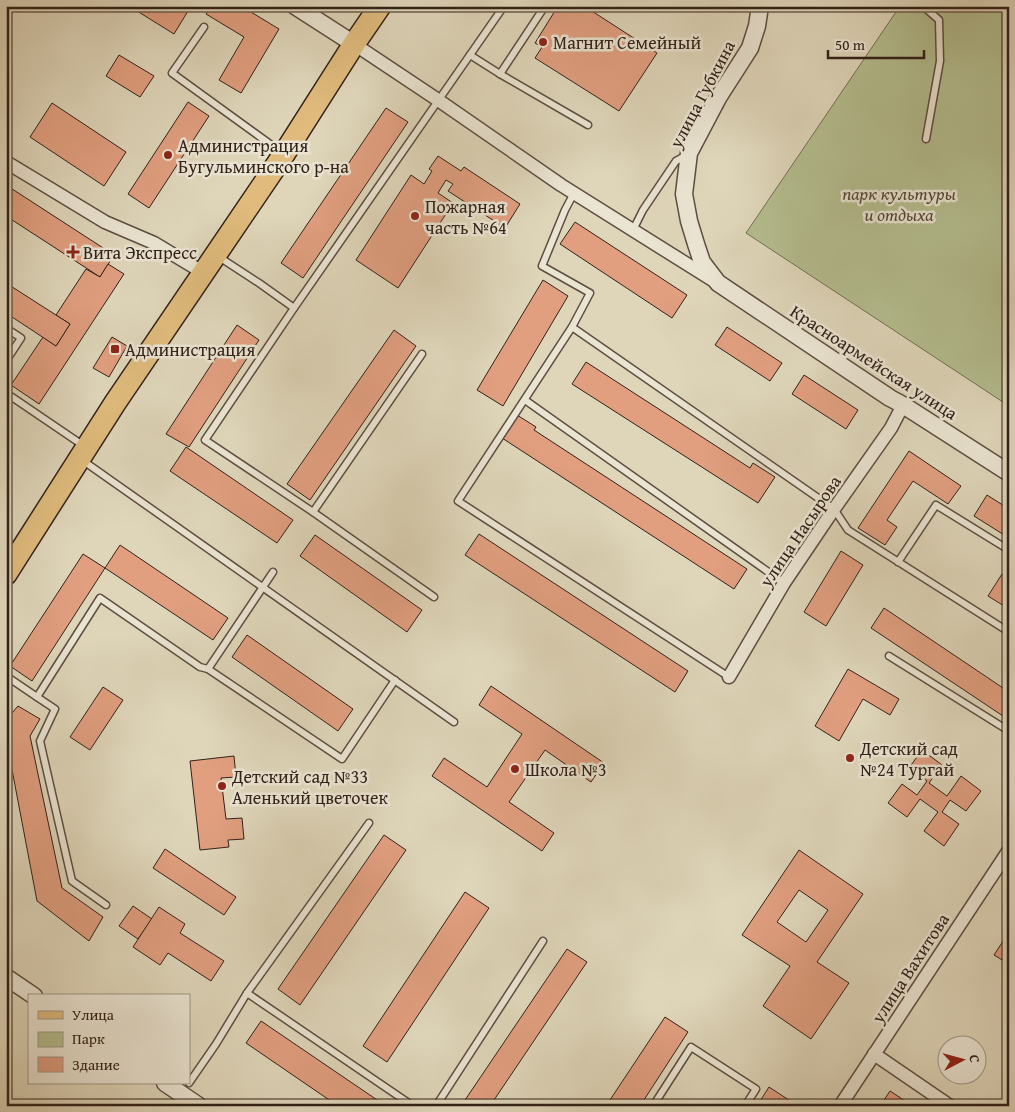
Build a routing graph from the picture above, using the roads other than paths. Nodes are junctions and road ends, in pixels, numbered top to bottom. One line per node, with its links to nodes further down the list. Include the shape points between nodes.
1 (295, 6): 8 (street)
2 (380, 6): 8 (main road)
3 (504, 6): 9 (lane)
4 (545, 6): 10 (lane)
5 (760, 6): 14 (street, улица Губкина, via 750,48 718,98)
6 (923, 6): 13 (lane, via 939,20 940,44 940,61)
7 (204, 27): 15 (lane, via 172,73)
8 (354, 44): 11 (street); 15 (main road)
9 (470, 55): 10 (lane); 11 (lane)
10 (500, 74): 12 (lane)
11 (438, 100): 17 (street); 22 (lane)
12 (588, 125)
13 (926, 138)
14 (689, 153): 18 (lane, via 676,161); 21 (street, улица Губкина, via 684,194 689,221 702,262)
15 (284, 154): 19 (main road)
16 (7, 163): 20 (street, via 104,222 154,243)
17 (574, 193): 18 (street); 23 (lane, via 542,266 590,293)
18 (633, 230): 21 (street)
19 (216, 255): 20 (main road); 22 (lane)
20 (204, 273): 30 (main road)
21 (718, 283): 29 (street, Красноармейская улица)
22 (294, 308): 33 (lane, via 205,440)
23 (572, 327): 28 (lane); 32 (lane)
24 (6, 328): 26 (lane, via 21,338)
25 (422, 354): 33 (lane)
26 (6, 361)
27 (6, 393): 30 (lane)
28 (525, 400): 38 (lane); 45 (lane, via 458,501)
29 (903, 405): 31 (street, Красноармейская улица); 32 (street, улица Насырова, via 891,428)
30 (83, 453): 37 (main road); 39 (lane)
31 (1009, 473)
32 (834, 509): 35 (lane, via 848,530); 38 (street, улица Насырова)
33 (313, 512): 40 (lane)
34 (1009, 550): 35 (lane, via 936,505)
35 (898, 562): 41 (lane)
36 (273, 572): 39 (lane)
37 (6, 574)
38 (784, 584): 45 (street, улица Насырова)
39 (263, 588): 43 (lane); 46 (lane)
40 (434, 597)
41 (1009, 632)
42 (889, 656): 49 (lane)
43 (208, 669): 46 (lane, via 342,759); 47 (lane, via 100,598)
44 (6, 676): 47 (lane)
45 (729, 678)
46 (395, 680): 48 (lane)
47 (38, 697): 52 (lane, via 55,708 40,741 72,881)
48 (454, 722)
49 (1009, 731)
50 (369, 823): 55 (lane)
51 (1009, 850): 57 (street, улица Вахитова)
52 (106, 905)
53 (543, 941): 63 (lane)
54 (6, 977): 56 (street)
55 (247, 993): 58 (lane); 62 (lane)
56 (31, 994)
57 (874, 1054): 66 (street, улица Вахитова); 67 (street)
58 (190, 1081)
59 (170, 1084): 60 (street)
60 (186, 1087): 61 (street)
61 (199, 1106)
62 (413, 1106)
63 (436, 1106)
64 (652, 1106): 65 (lane, via 691,1047 756,1089)
65 (746, 1106)
66 (840, 1106)
67 (950, 1106)

